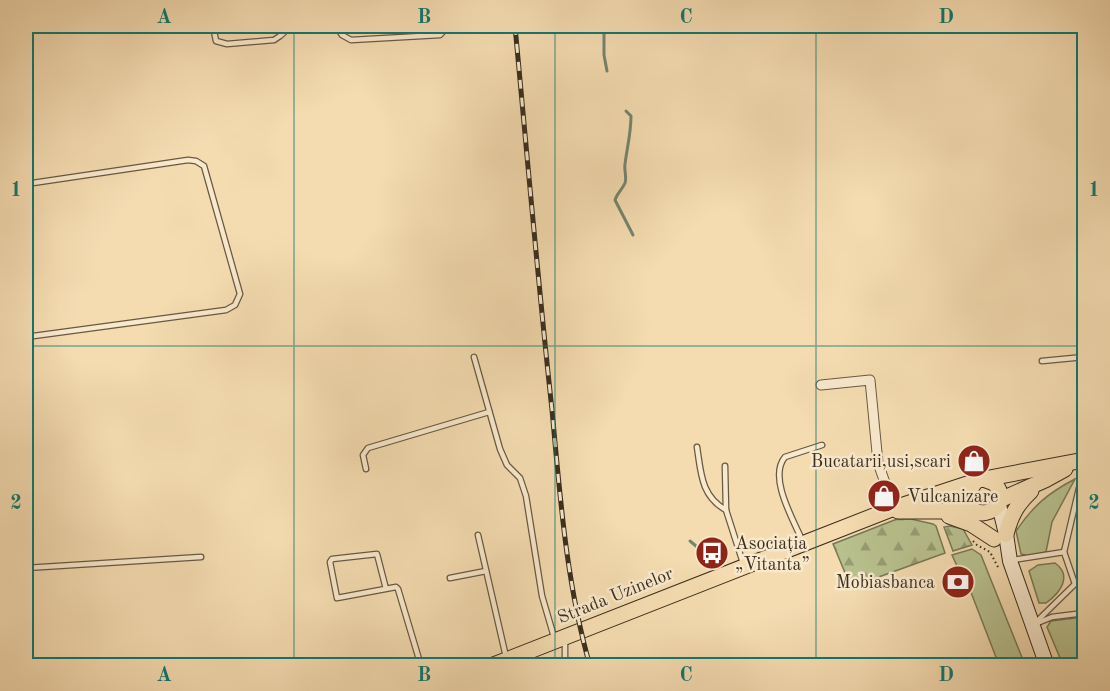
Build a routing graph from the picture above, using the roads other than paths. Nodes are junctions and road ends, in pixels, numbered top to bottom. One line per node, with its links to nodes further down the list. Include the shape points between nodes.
1 (213, 26): 2 (lane, via 216,40 227,44 274,40)
2 (291, 26)
3 (336, 26): 4 (lane, via 351,40 440,34)
4 (448, 26)
5 (1039, 26): 6 (lane)
6 (1084, 29)
7 (26, 184): 8 (lane, via 196,161 204,166 240,294 235,305 226,310)
8 (26, 338)
9 (474, 357): 13 (lane)
10 (1084, 357): 11 (lane)
11 (1042, 361)
12 (821, 385): 23 (street, via 870,380 878,463)
13 (489, 412): 18 (lane, via 368,448 363,454); 39 (lane, via 503,459 520,478 526,496 542,596)
14 (822, 445): 28 (lane, via 789,455 780,465 781,491)
15 (698, 447): 22 (lane, via 705,489)
16 (1082, 463): 19 (main road); 20 (main road, Strada Uzinelor); 29 (lane)
17 (725, 466): 22 (lane)
18 (366, 469)
19 (1045, 480): 21 (main road); 27 (main road, via 1016,506)
20 (980, 481): 21 (main road, via 998,487); 23 (main road, Strada Uzinelor); 25 (main road, via 969,489 967,499)
21 (999, 502): 25 (main road, via 991,512); 27 (main road)
22 (726, 510): 32 (lane)
23 (891, 510): 24 (main road, Strada Uzinelor); 28 (main road, Strada Uzinelor)
24 (934, 512): 25 (main road, Strada Uzinelor); 27 (main road)
25 (978, 512): 27 (main road)
26 (478, 534): 34 (lane)
27 (1000, 536): 31 (main road)
28 (803, 543): 32 (main road, Strada Uzinelor)
29 (1064, 552): 31 (lane); 38 (lane, via 1075,584)
30 (201, 557): 33 (lane)
31 (1005, 565): 38 (main road)
32 (744, 566): 39 (main road, Strada Uzinelor)
33 (26, 568)
34 (486, 571): 35 (lane); 40 (lane)
35 (450, 578)
36 (386, 589): 36 (lane, via 377,554 331,560 337,598); 41 (lane, via 398,589)
37 (1084, 613): 38 (lane, via 1052,617)
38 (1033, 625): 44 (main road)
39 (560, 638): 40 (main road, Strada Uzinelor); 43 (lane)
40 (507, 659): 42 (main road, Strada Uzinelor)
41 (421, 666)
42 (490, 666)
43 (565, 666)
44 (1047, 666)

